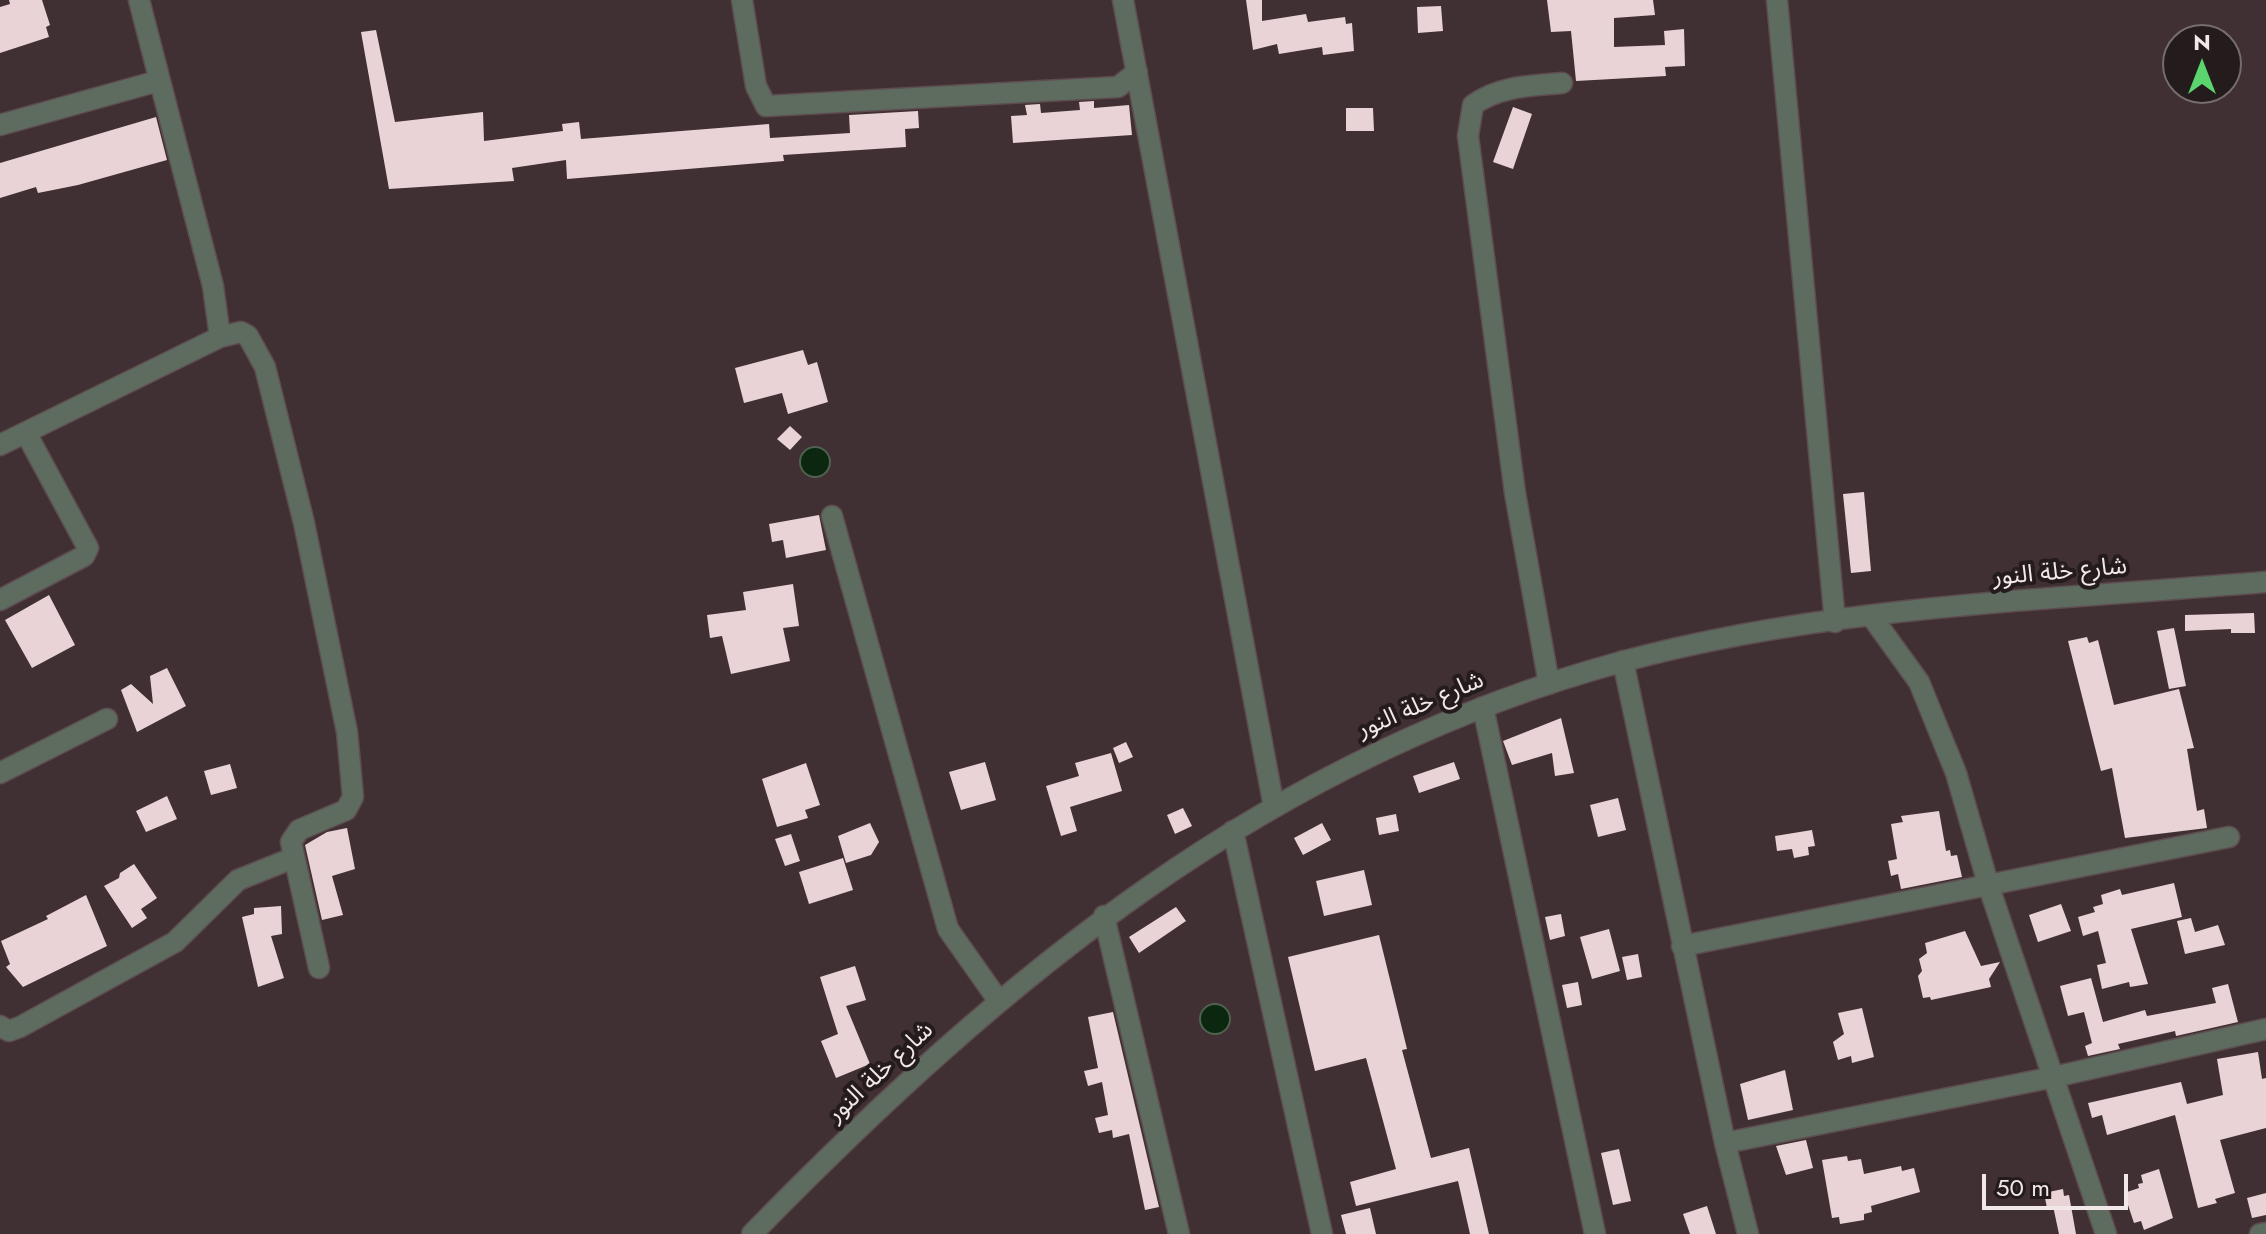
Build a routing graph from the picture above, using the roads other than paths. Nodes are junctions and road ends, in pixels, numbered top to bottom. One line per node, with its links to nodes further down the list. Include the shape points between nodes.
1 (139, 0): 6 (street)
2 (742, 0): 5 (street, via 756,86 766,106 1118,87)
3 (1123, 0): 5 (street)
4 (1777, 0): 16 (street)
5 (1137, 72): 22 (street)
6 (158, 81): 8 (street); 9 (street, via 213,286)
7 (1562, 83): 18 (street, via 1486,95 1473,105 1468,126 1515,493)
8 (0, 125)
9 (220, 337): 10 (street); 25 (street, via 241,332 248,336 265,367 347,732 353,797 346,810 299,830 291,842)
10 (26, 433): 11 (street); 14 (street, via 88,548 84,556)
11 (0, 445)
12 (832, 516): 30 (street, via 948,929)
13 (2266, 582): 15 (street, شارع خلة النور)
14 (0, 600)
15 (1872, 617): 16 (street, شارع خلة النور); 26 (street, via 1928,702 1956,773)
16 (1835, 622): 17 (street, شارع خلة النور)
17 (1623, 661): 18 (street, شارع خلة النور); 28 (street)
18 (1549, 684): 19 (street, شارع خلة النور)
19 (1483, 707): 22 (street, شارع خلة النور, via 1413,734); 38 (street)
20 (107, 719): 21 (street)
21 (0, 773)
22 (1274, 807): 23 (street, شارع خلة النور)
23 (1233, 831): 27 (street, شارع خلة النور); 37 (street)
24 (2229, 837): 26 (street)
25 (293, 858): 29 (street); 31 (street, via 238,880 175,942 148,959 20,1027 9,1031)
26 (1989, 887): 28 (street); 33 (street)
27 (1104, 916): 30 (street, شارع خلة النور); 36 (street)
28 (1682, 946): 34 (street)
29 (319, 968)
30 (998, 1000): 35 (street, شارع خلة النور, via 902,1087)
31 (0, 1026)
32 (2266, 1029): 33 (street)
33 (2054, 1077): 34 (street); 40 (street)
34 (1725, 1143): 39 (street)
35 (759, 1232)
36 (1179, 1234)
37 (1322, 1234)
38 (1595, 1234)
39 (1748, 1234)
40 (2106, 1234)

